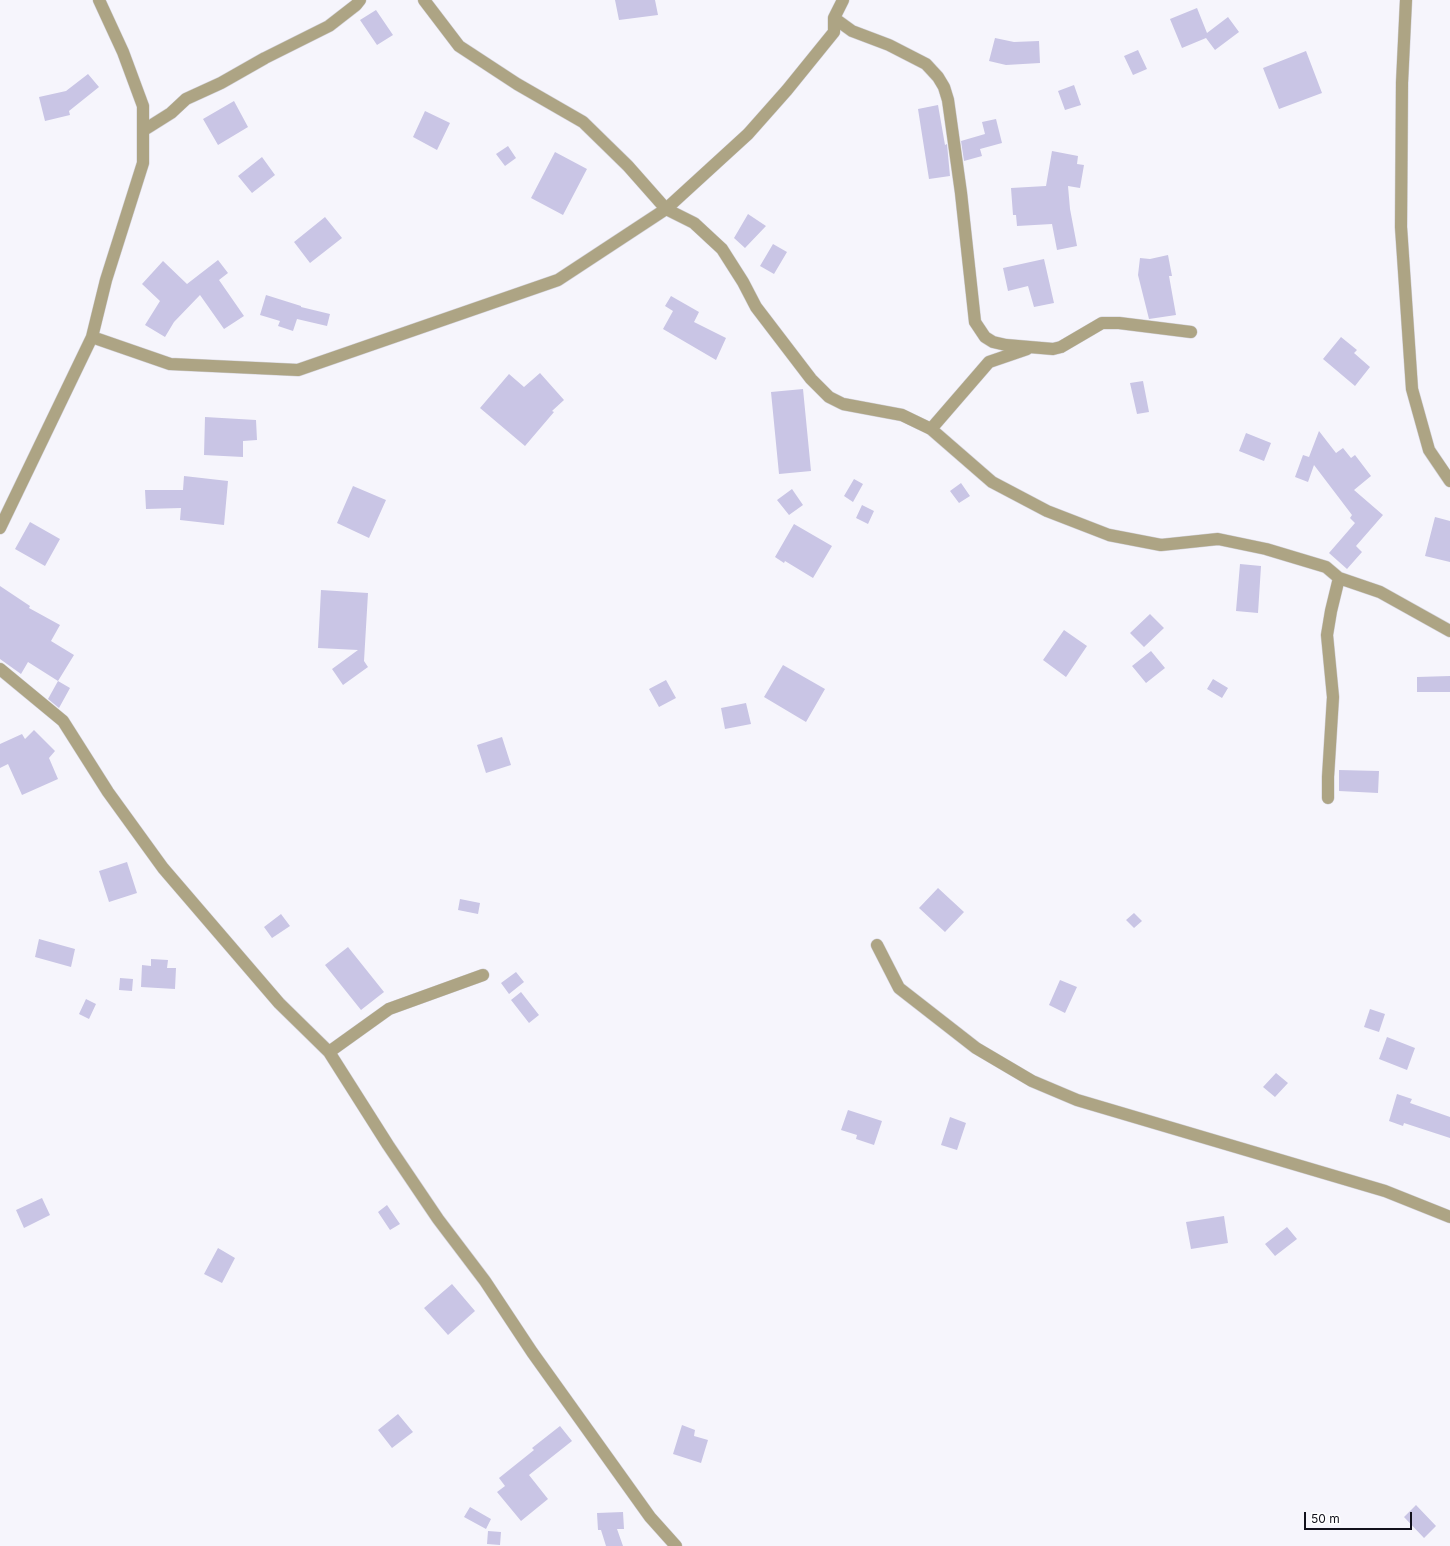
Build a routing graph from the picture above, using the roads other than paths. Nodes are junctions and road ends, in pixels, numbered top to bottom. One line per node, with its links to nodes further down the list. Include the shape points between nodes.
1 (99, 0): 7 (street, via 123,52 143,106)
2 (360, 0): 7 (street, via 329,26 186,99 171,113)
3 (424, 0): 8 (street, via 459,46 517,84 583,122 628,166)
4 (842, 0): 6 (street)
5 (1406, 0): 13 (street, via 1402,83 1401,228 1412,389 1429,450)
6 (834, 18): 8 (street, via 834,32 787,90 748,134); 11 (street, via 852,31 889,45 926,64 944,87 961,192 975,322 985,337 993,342)
7 (144, 130): 10 (street, via 143,163 106,280)
8 (666, 209): 10 (street, via 558,280 298,370 170,364); 12 (street, via 694,223 722,249 756,307 811,379 829,397 843,404 902,415)
9 (1191, 332): 11 (street, via 1102,323 1061,347)
10 (92, 337): 14 (street)
11 (1031, 347): 12 (street, via 989,362)
12 (930, 429): 15 (street, via 992,482 1046,511 1109,535 1161,544 1218,539 1266,549 1326,567)
13 (1450, 481)
14 (0, 528)
15 (1339, 578): 16 (street, via 1380,592); 18 (street, via 1327,634 1333,697)
16 (1450, 631)
17 (0, 669): 21 (street, via 63,721 108,792 163,868 278,1003)
18 (1328, 798)
19 (877, 945): 22 (street, via 899,988 976,1048 1032,1082 1077,1100 1385,1191)
20 (483, 975): 21 (street, via 389,1009)
21 (329, 1052): 23 (street, via 438,1219 650,1517)
22 (1450, 1217)
23 (676, 1546)

